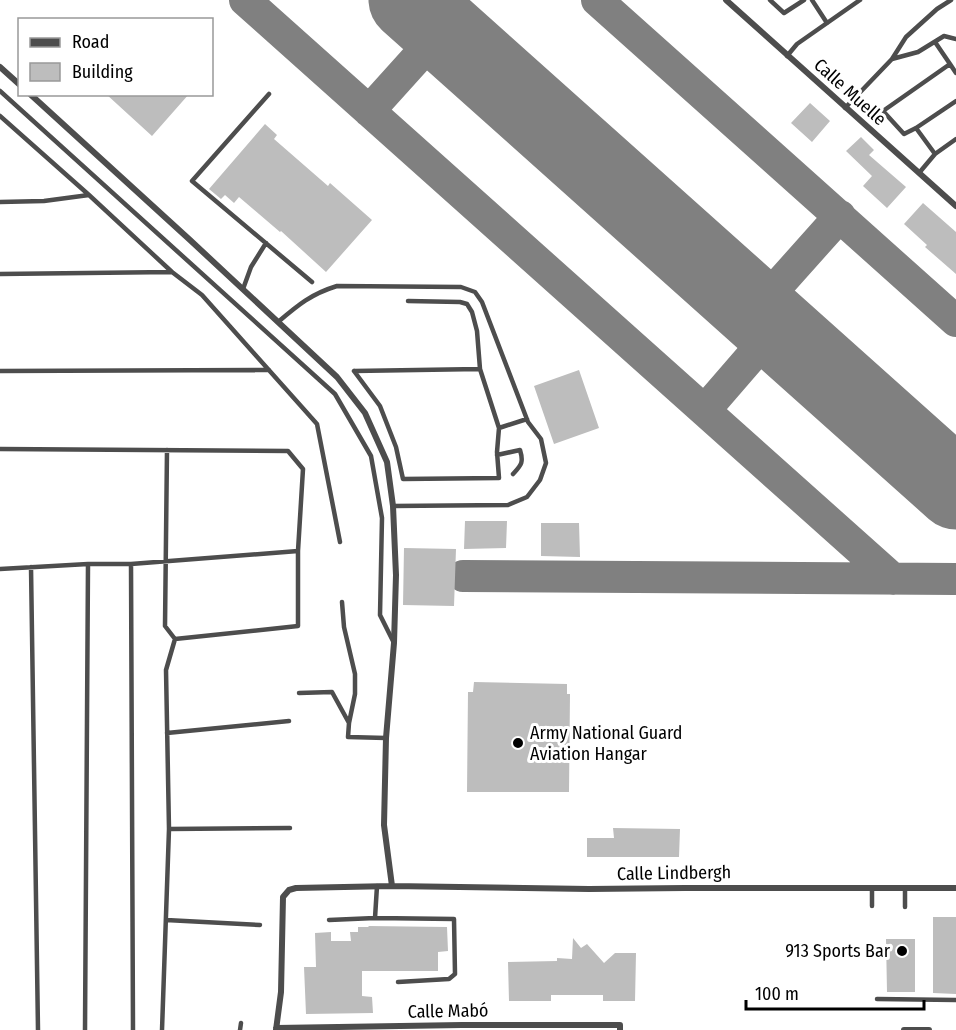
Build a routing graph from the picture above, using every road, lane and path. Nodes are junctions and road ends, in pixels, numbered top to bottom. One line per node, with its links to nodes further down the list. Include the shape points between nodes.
1 (726, 0): 10 (street, Calle Muelle)
2 (770, 0): 3 (lane, via 784,13)
3 (804, 0)
4 (812, 0): 7 (lane)
5 (860, 0): 7 (lane)
6 (951, 0): 11 (lane, via 906,37)
7 (827, 23): 10 (lane)
8 (956, 39): 9 (lane, via 944,36)
9 (935, 42): 11 (lane, via 918,52); 12 (lane)
10 (787, 56): 20 (street, Calle Muelle)
11 (892, 59): 20 (lane)
12 (950, 64): 14 (lane); 22 (lane, via 883,111 904,134)
13 (0, 67): 15 (street)
14 (956, 73)
15 (18, 83)
16 (0, 91): 55 (lane, via 335,394 371,456 382,518 380,615)
17 (269, 94): 29 (lane, via 192,181)
18 (32, 96): 33 (street)
19 (956, 101): 22 (lane)
20 (845, 108): 25 (street, Calle Muelle)
21 (0, 116): 26 (lane)
22 (916, 128): 24 (lane)
23 (956, 139): 24 (lane)
24 (935, 154): 25 (lane)
25 (919, 173): 28 (street, Calle Muelle)
26 (89, 195): 27 (lane); 30 (lane)
27 (0, 202)
28 (956, 206)
29 (266, 243): 32 (lane); 33 (lane, via 250,267)
30 (172, 272): 31 (lane); 37 (lane, via 202,295)
31 (0, 274)
32 (312, 282)
33 (243, 289): 35 (street)
34 (408, 301): 36 (lane, via 467,304 477,331)
35 (278, 322): 39 (lane, via 304,300 337,286 461,287 474,292 483,302); 45 (street, via 337,377 364,413 387,462)
36 (480, 369): 40 (lane); 43 (lane, via 354,371 380,406 403,479 499,478)
37 (269, 370): 38 (lane); 46 (lane, via 317,424)
38 (0, 371)
39 (527, 418): 40 (lane); 45 (lane, via 541,439 546,463 540,480 527,497 508,506)
40 (499, 428): 43 (lane)
41 (0, 449): 42 (lane)
42 (168, 450): 47 (lane, via 288,452 303,469); 48 (lane)
43 (497, 455): 44 (lane, via 520,450 523,459)
44 (513, 474)
45 (393, 506): 55 (street)
46 (340, 542)
47 (298, 550): 48 (lane); 54 (lane, via 298,626)
48 (166, 561): 50 (lane); 54 (lane, via 165,626)
49 (88, 564): 50 (lane); 51 (lane); 81 (lane)
50 (131, 564): 82 (lane)
51 (31, 567): 52 (lane); 80 (lane)
52 (0, 569)
53 (342, 602): 58 (lane, via 355,674)
54 (175, 639): 59 (lane, via 166,670)
55 (394, 643): 60 (street)
56 (299, 693): 58 (lane, via 332,692)
57 (289, 721): 59 (lane)
58 (349, 723): 60 (lane, via 348,737)
59 (167, 733): 62 (lane)
60 (386, 738): 64 (street, via 384,825)
61 (290, 828): 62 (lane)
62 (169, 829): 71 (lane)
63 (377, 886): 64 (street, Calle Lindbergh); 70 (lane); 79 (street, Calle Lindbergh, via 296,888 283,897 281,992)
64 (392, 886): 65 (street, Calle Lindbergh)
65 (872, 888): 66 (street, Calle Lindbergh); 68 (lane)
66 (905, 888): 67 (street, Calle Lindbergh); 69 (lane)
67 (956, 888)
68 (872, 906)
69 (905, 907)
70 (375, 918): 72 (lane); 74 (lane, via 454,919 455,974 449,979)
71 (166, 920): 73 (lane); 83 (lane)
72 (329, 920)
73 (260, 925)
74 (398, 982)
75 (877, 999): 76 (lane)
76 (956, 1000)
77 (241, 1023): 84 (lane)
78 (620, 1027): 79 (street, Calle Mabó)
79 (276, 1029)
80 (38, 1030)
81 (85, 1030)
82 (133, 1030)
83 (162, 1030)
84 (240, 1030)
85 (904, 1030): 86 (street)
86 (926, 1030)

